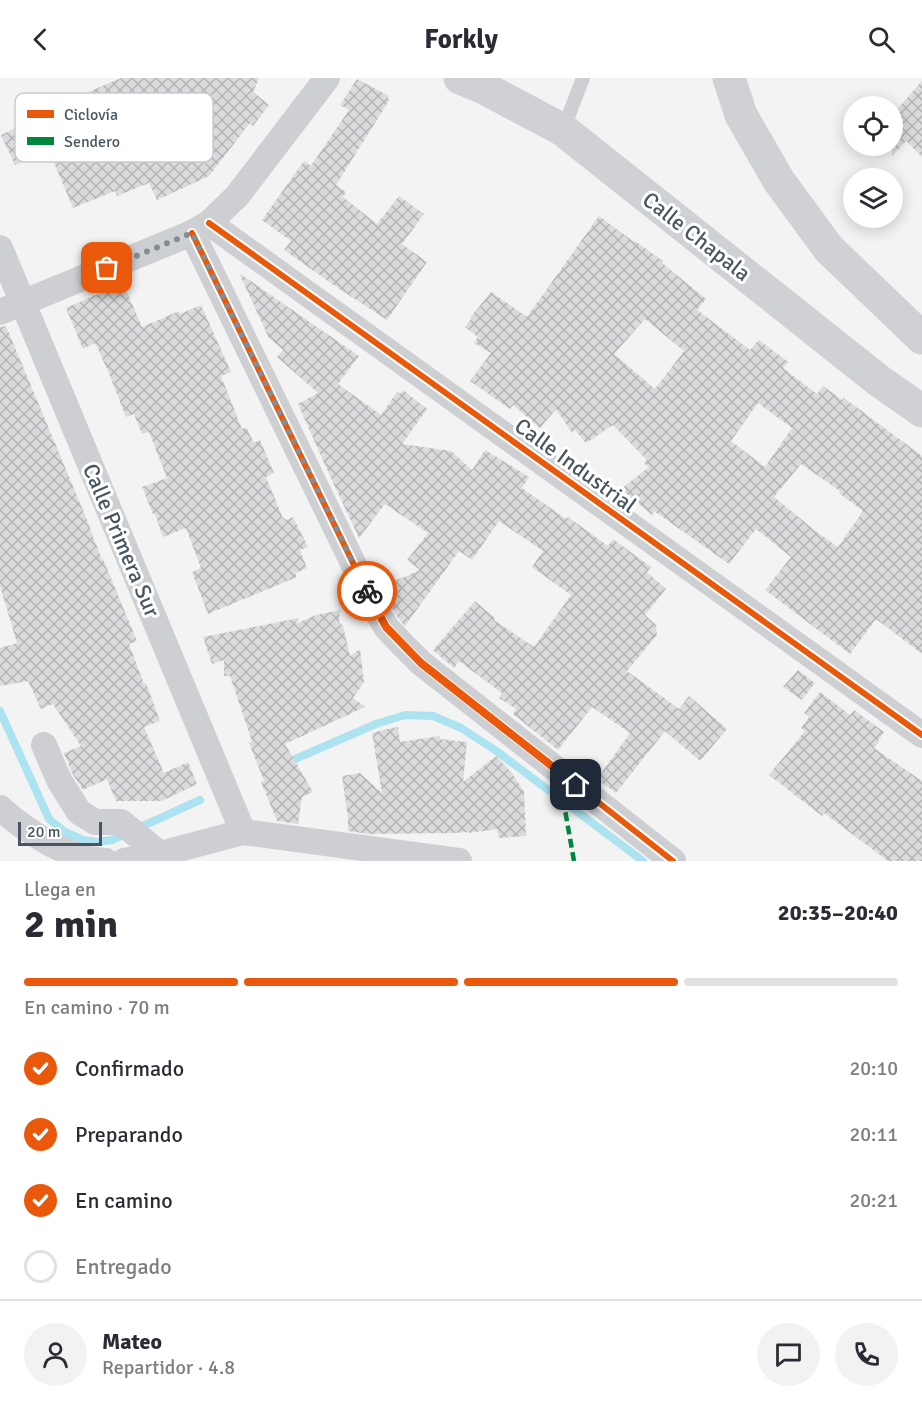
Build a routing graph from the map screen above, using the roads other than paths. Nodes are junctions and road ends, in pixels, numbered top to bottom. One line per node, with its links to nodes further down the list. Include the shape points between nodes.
1 (327, 78): 6 (street, via 237,196)
2 (460, 78): 5 (street, Calle Chapala)
3 (583, 78): 5 (lane)
4 (729, 78): 9 (street, via 741,115 779,181 829,249)
5 (563, 130): 10 (street, Calle Chapala)
6 (200, 228): 8 (street); 11 (street, Calle Industrial); 19 (street, via 386,627 421,663)
7 (0, 248): 8 (street, Calle Primera Sur)
8 (11, 308): 14 (street, Calle Primera Sur)
9 (922, 338)
10 (922, 411)
11 (922, 735)
12 (44, 745): 15 (street, via 58,780 79,812 95,822 121,822)
13 (0, 808): 16 (street, via 54,844 74,854)
14 (243, 832): 15 (street); 18 (street)
15 (152, 847): 17 (street)
16 (106, 861)
17 (124, 861)
18 (459, 861)
19 (673, 861)

